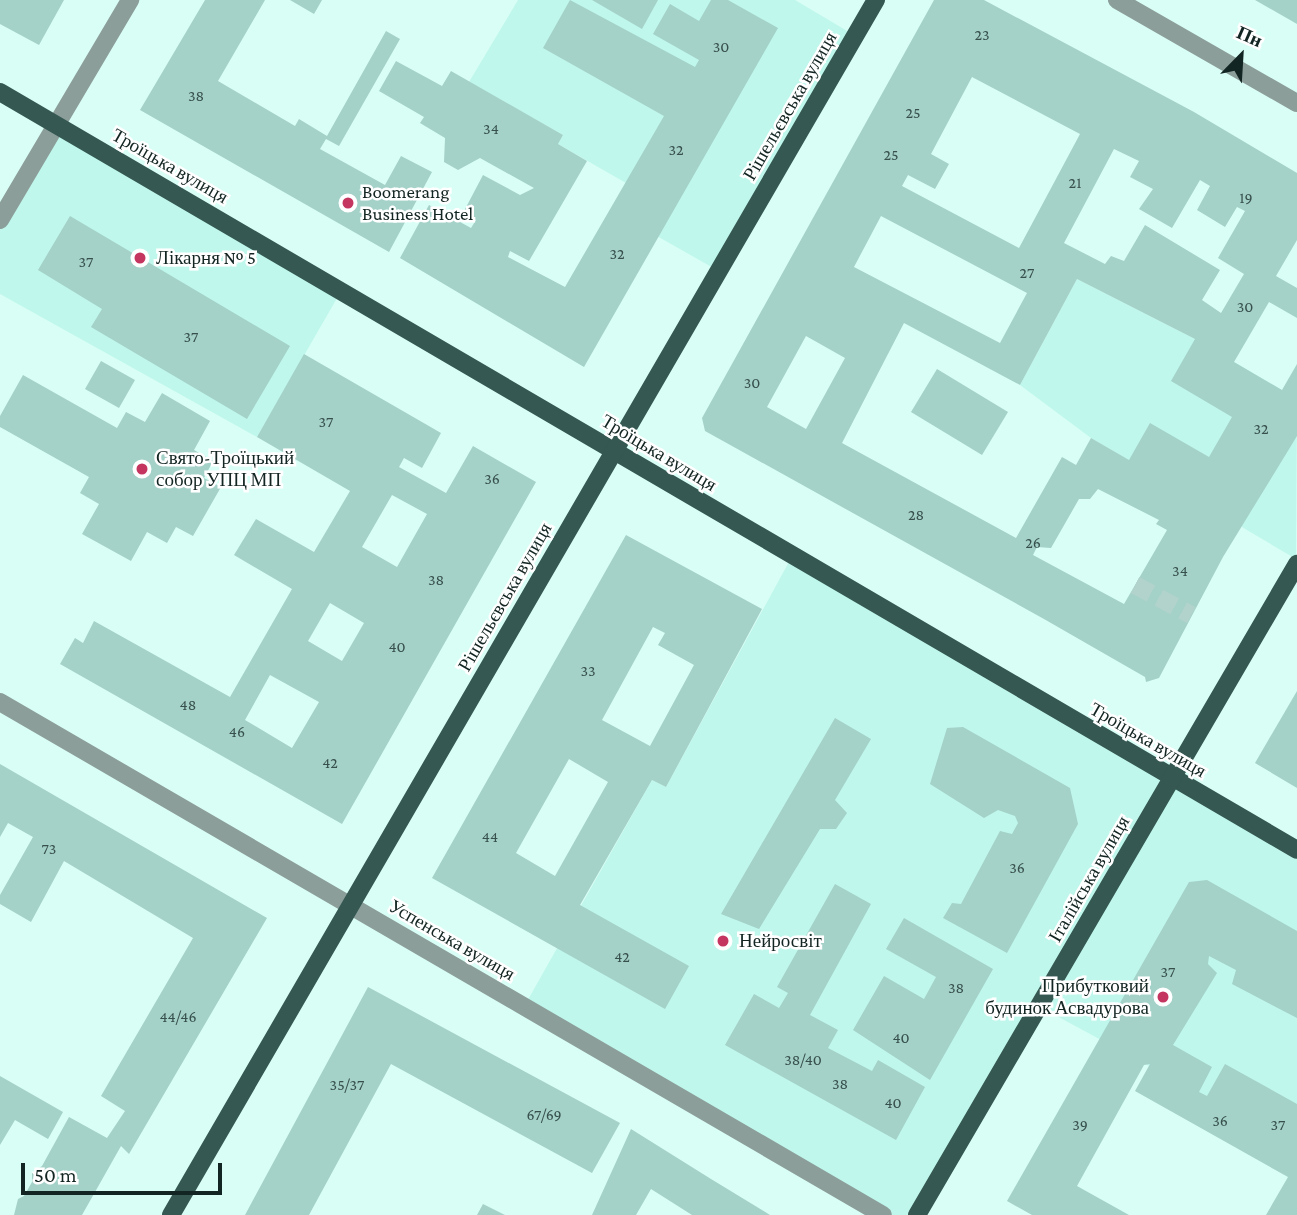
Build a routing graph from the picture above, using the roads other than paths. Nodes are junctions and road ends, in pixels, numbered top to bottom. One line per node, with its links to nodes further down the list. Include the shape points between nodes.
1 (130, 0): 6 (street)
2 (876, 0): 8 (main road, Рішельєвська вулиця)
3 (1117, 0): 5 (street)
4 (0, 92): 6 (main road, Троїцька вулиця)
5 (1297, 103)
6 (55, 124): 7 (street); 8 (main road, Троїцька вулиця)
7 (0, 220)
8 (614, 450): 11 (main road, Троїцька вулиця); 13 (main road, Рішельєвська вулиця)
9 (1297, 564): 11 (main road, Італійська вулиця)
10 (0, 702): 13 (street, Успенська вулиця)
11 (1172, 778): 12 (main road, Троїцька вулиця); 16 (main road, Італійська вулиця)
12 (1297, 850)
13 (351, 906): 14 (main road, Рішельєвська вулиця); 15 (street, Успенська вулиця)
14 (171, 1215)
15 (883, 1215)
16 (917, 1215)

